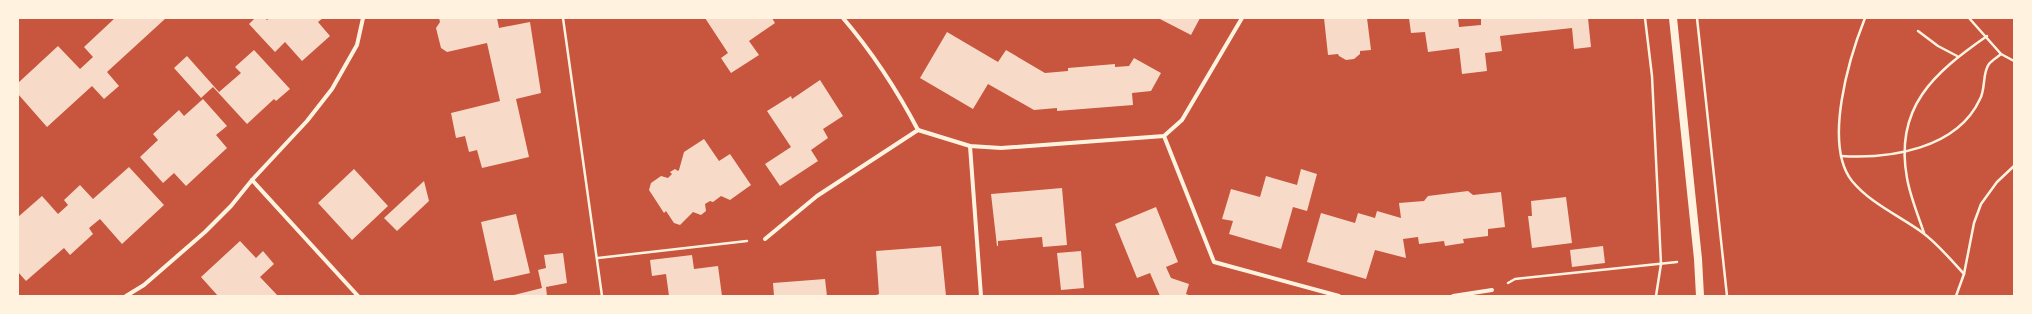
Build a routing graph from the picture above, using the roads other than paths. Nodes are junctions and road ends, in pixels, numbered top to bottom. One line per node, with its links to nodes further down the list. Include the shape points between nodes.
1 (363, 18): 8 (street, via 357,45 332,89 307,121)
2 (844, 18): 5 (street, via 904,102)
3 (1242, 18): 6 (street, via 1182,120)
4 (1673, 18): 16 (main road)
5 (918, 130): 7 (street); 9 (street, via 817,196)
6 (1164, 136): 7 (street, via 1001,148); 14 (street, via 1214,262)
7 (970, 146): 13 (street)
8 (252, 180): 11 (street, via 205,232 144,285); 12 (street)
9 (765, 239)
10 (1492, 290): 15 (street)
11 (126, 296)
12 (358, 296)
13 (981, 296)
14 (1339, 296)
15 (1453, 296)
16 (1700, 296)

